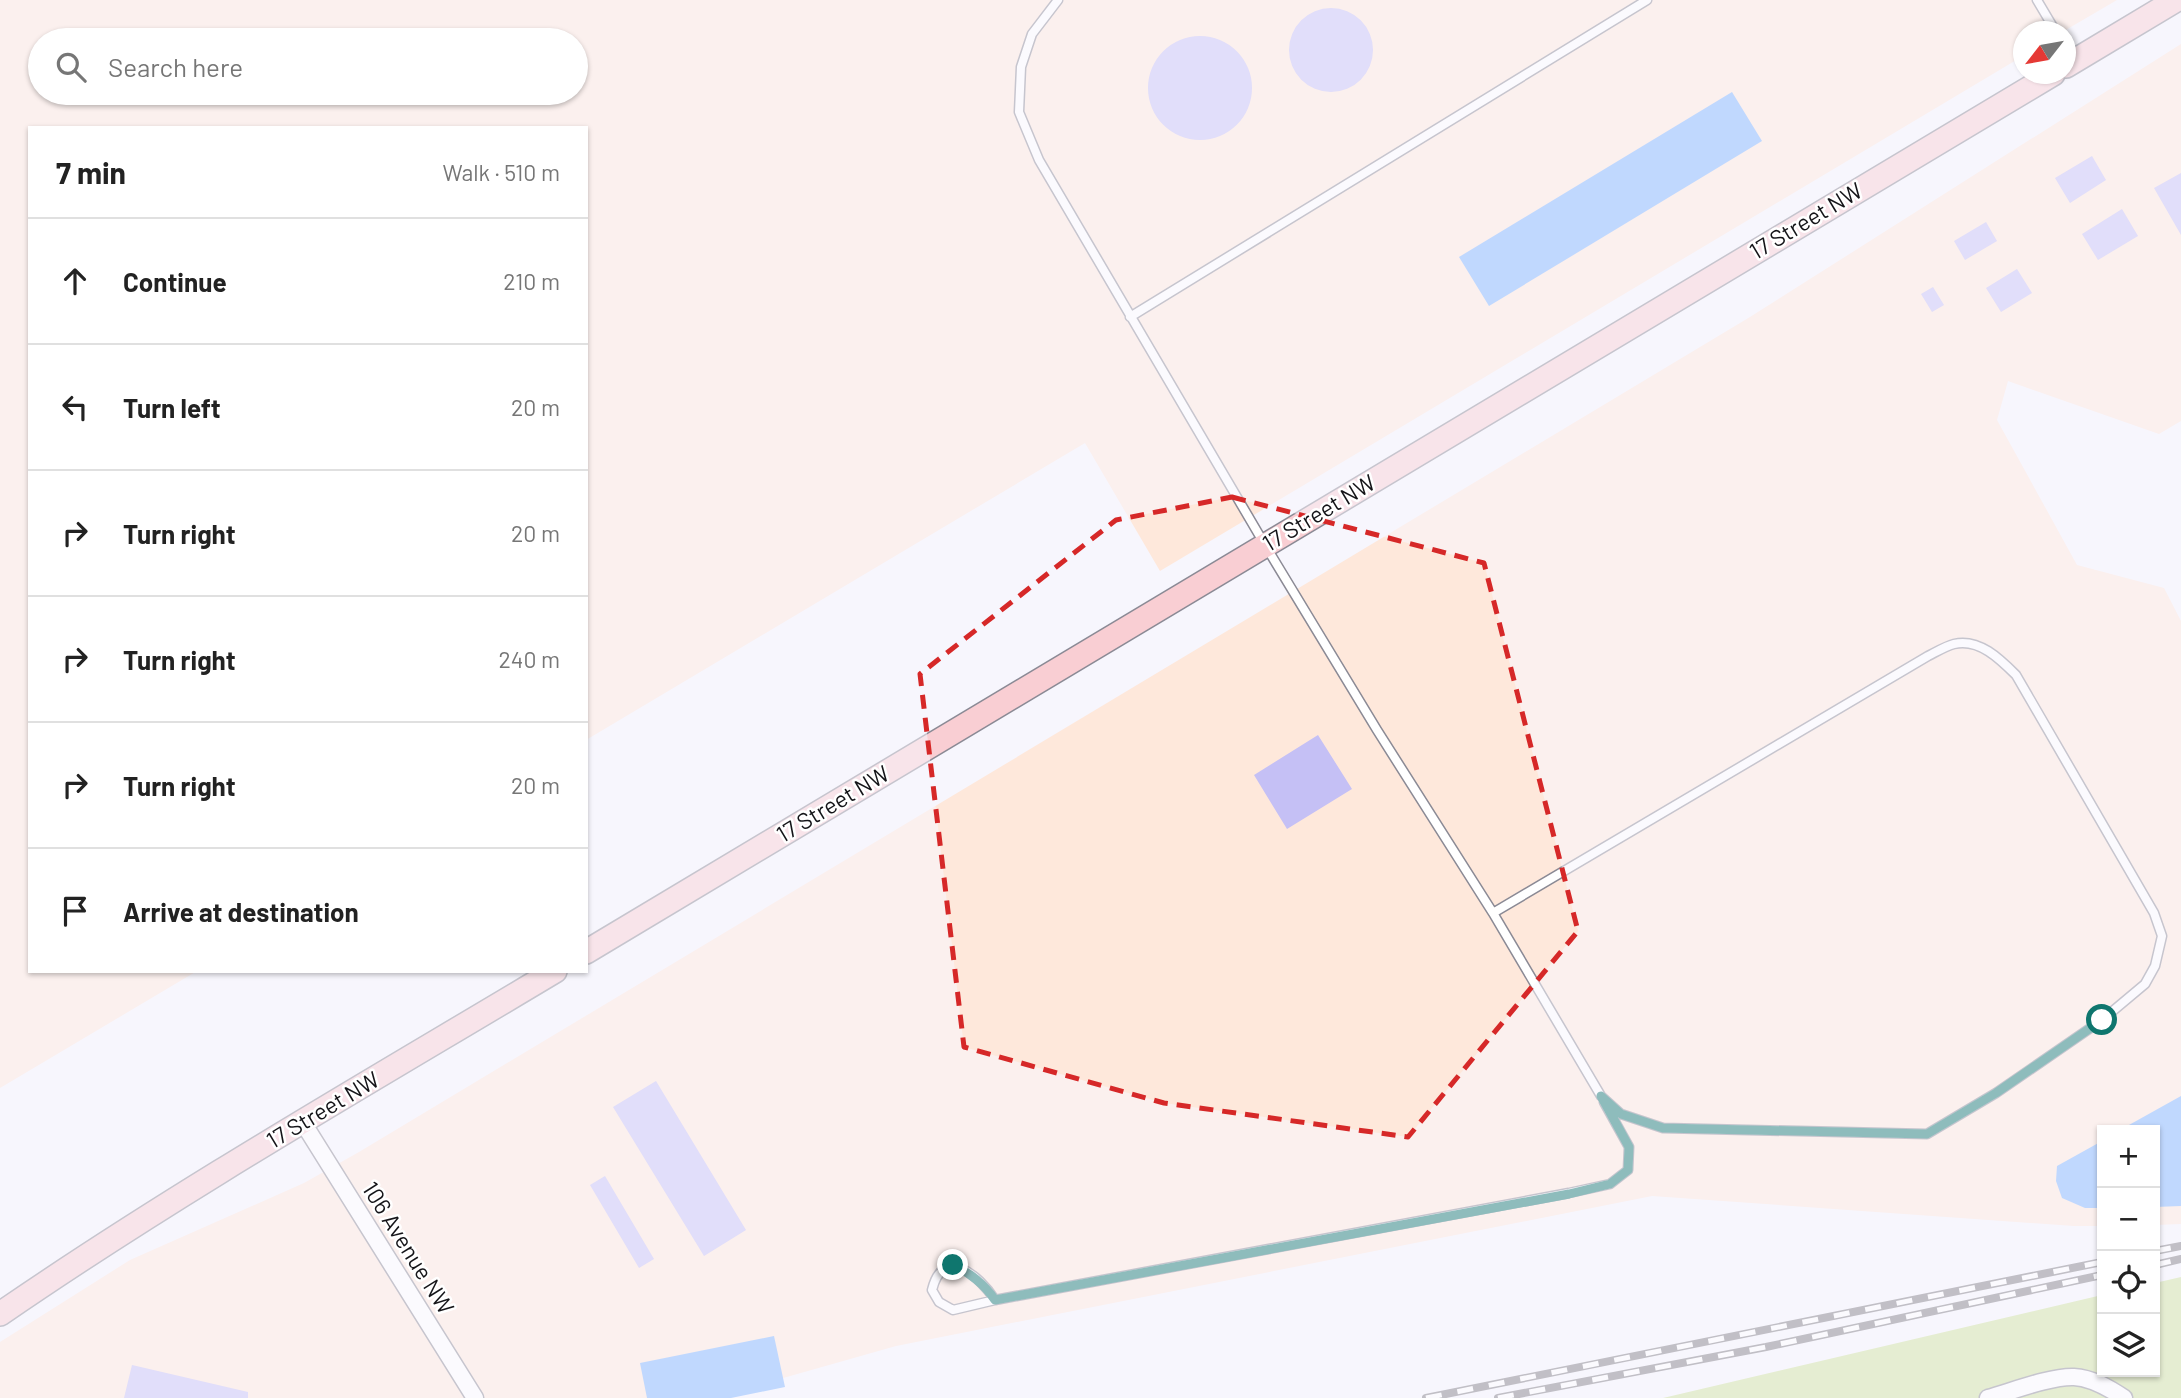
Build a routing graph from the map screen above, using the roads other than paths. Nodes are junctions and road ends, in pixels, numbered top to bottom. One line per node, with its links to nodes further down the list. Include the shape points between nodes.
1 (1058, 0): 8 (lane, via 1032,34 1021,66 1019,112 1040,160)
2 (1647, 0): 8 (lane)
3 (2037, 0): 5 (lane)
4 (2176, 0): 6 (main road)
5 (2049, 21)
6 (2076, 57)
7 (2036, 84): 9 (main road, 17 Street NW)
8 (1130, 317): 9 (lane)
9 (1265, 545): 10 (lane); 11 (main road, 17 Street NW)
10 (1493, 913): 13 (lane); 13 (lane, via 1928,656 1954,644 1976,644 2016,675 2154,913 2162,936 2145,984 1996,1093 1927,1134 1663,1128 1621,1114)
11 (588, 952)
12 (552, 973): 14 (main road, 17 Street NW)
13 (1601, 1096): 16 (lane, via 1629,1147 1628,1170 1610,1184)
14 (302, 1121): 15 (main road, 17 Street NW); 19 (street, 106 Avenue NW)
15 (93, 1251): 17 (main road, 17 Street NW); 18 (main road, 17 Street NW)
16 (995, 1300): 16 (lane, via 953,1310 939,1302 932,1290 935,1277 953,1265 965,1270)
17 (0, 1301)
18 (0, 1314)
19 (475, 1398)
20 (1988, 1398): 21 (street, via 2073,1377 2102,1384)
21 (2124, 1398)

